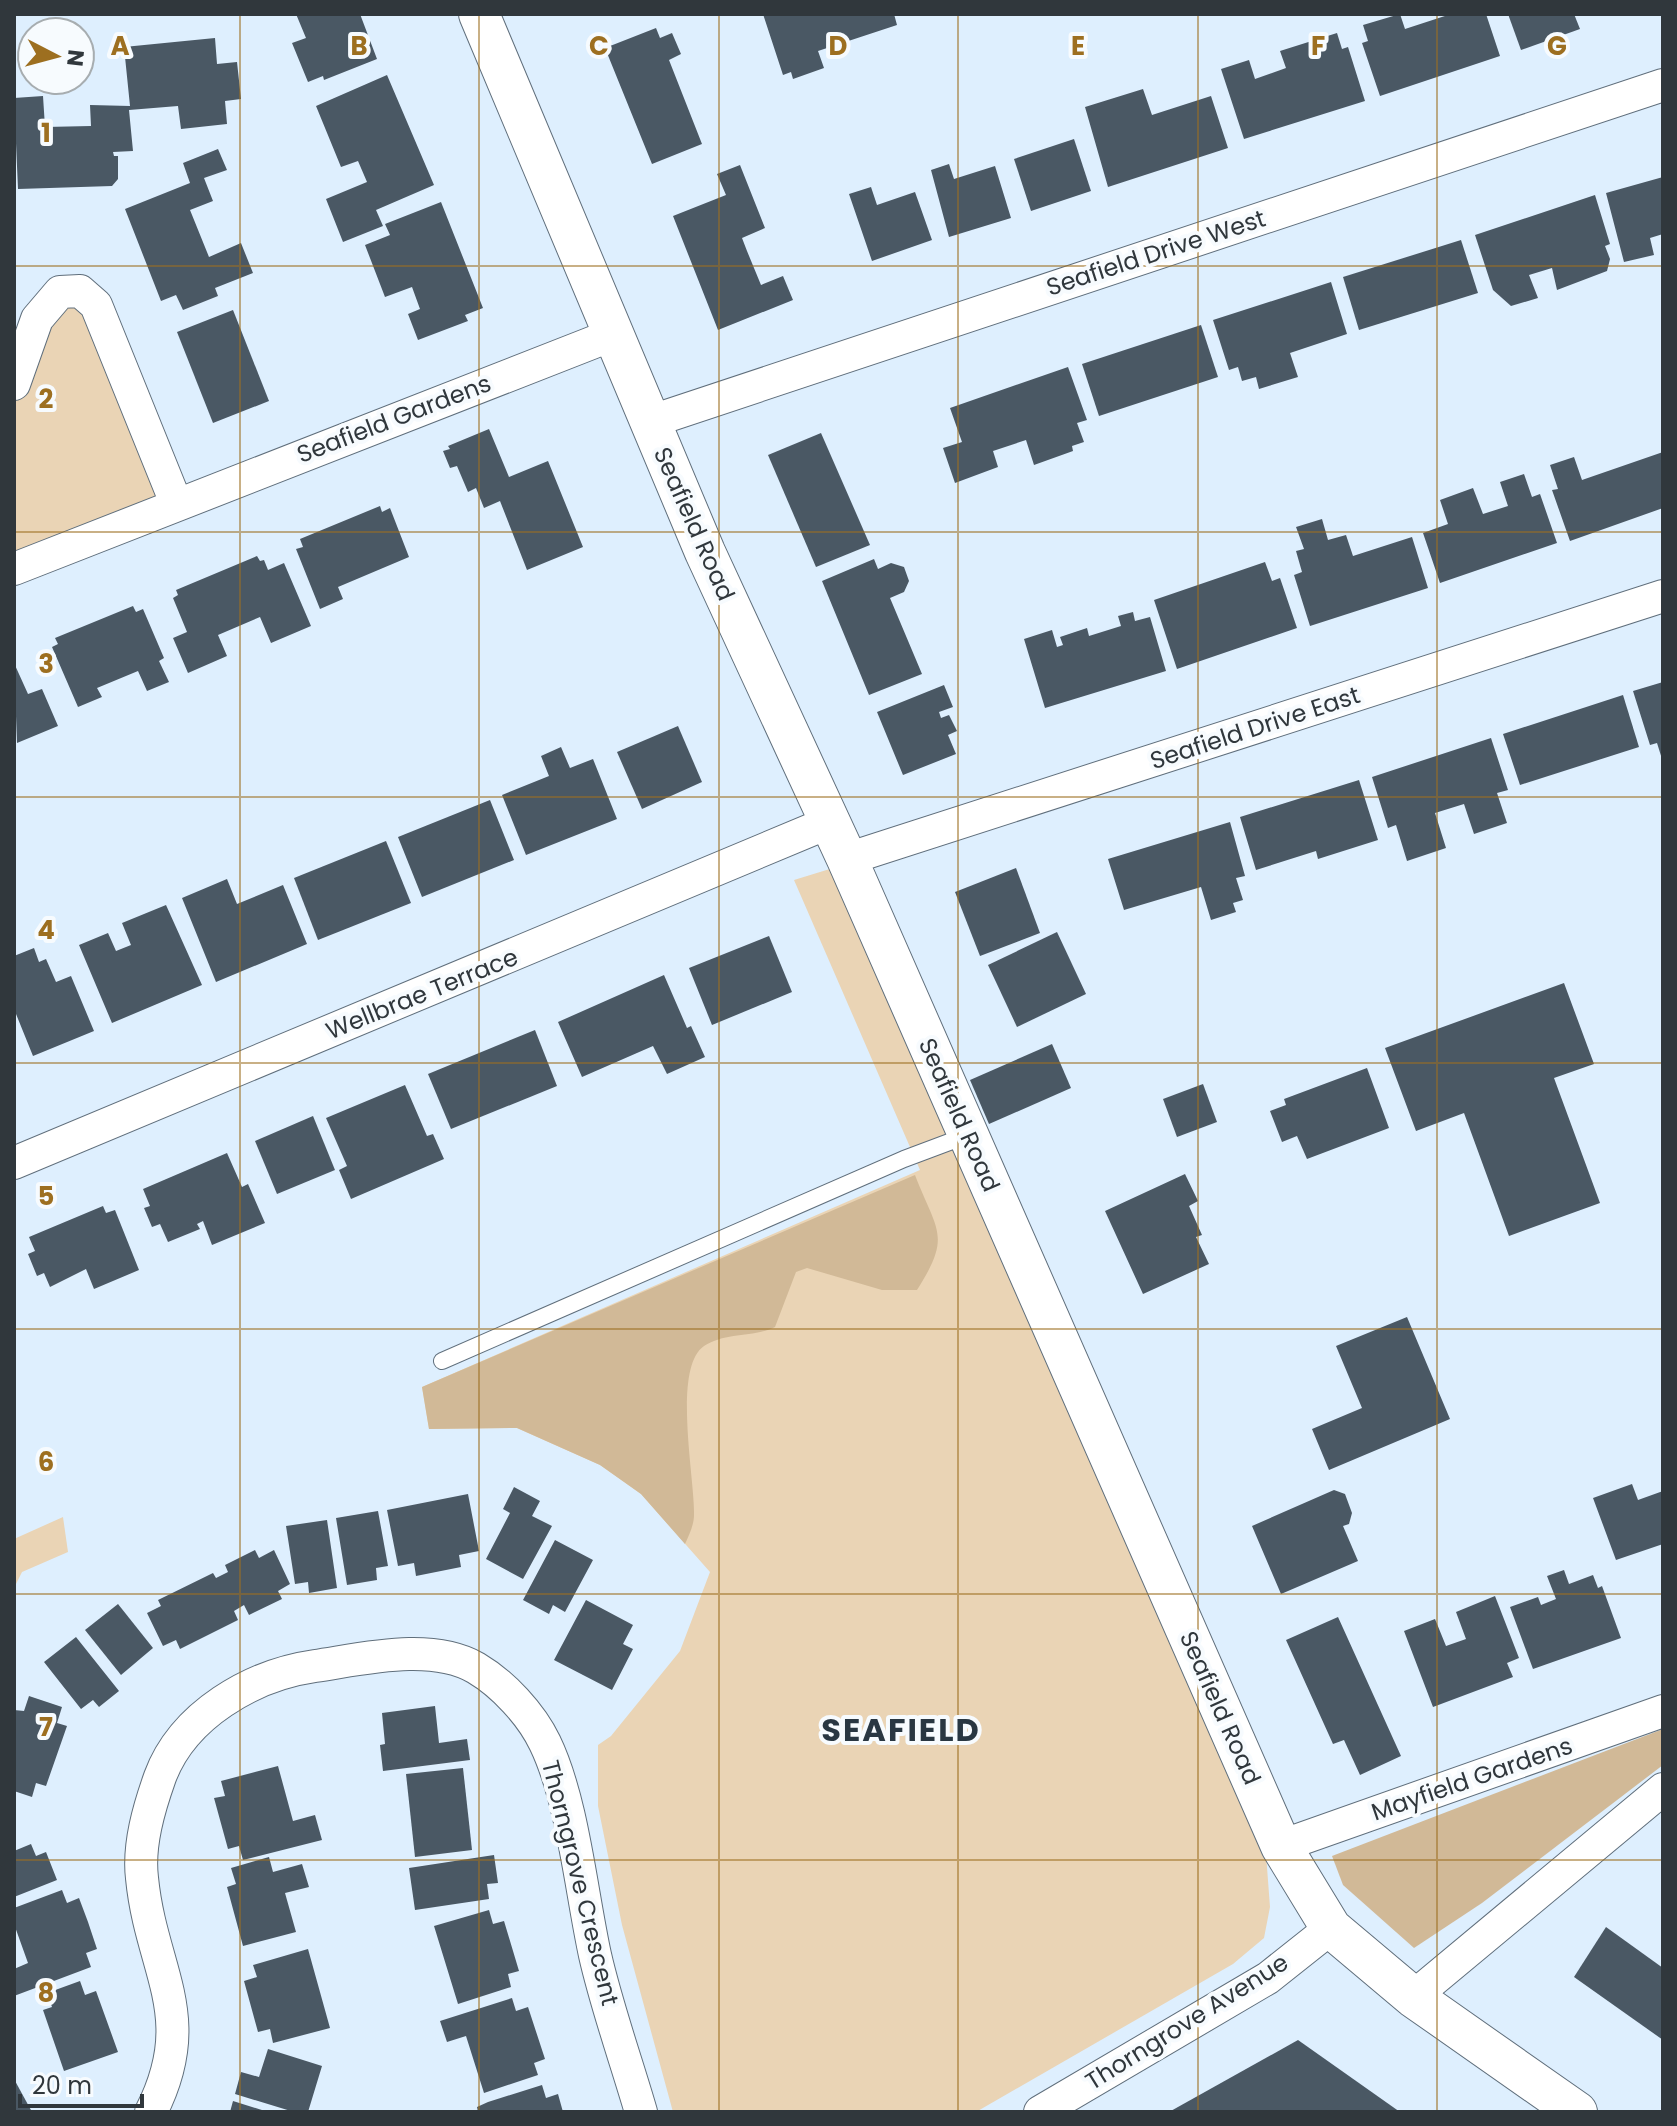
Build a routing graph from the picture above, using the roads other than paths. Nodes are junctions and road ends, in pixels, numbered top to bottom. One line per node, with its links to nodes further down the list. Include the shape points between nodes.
1 (482, 15): 3 (street, Seafield Road)
2 (1663, 85): 5 (street, Seafield Drive West)
3 (612, 335): 5 (street, Seafield Road); 6 (street, Seafield Gardens)
4 (14, 384): 6 (street, via 37,319 60,292 80,291 96,305)
5 (649, 422): 9 (street, Seafield Road)
6 (176, 503): 7 (street, Seafield Gardens)
7 (14, 569)
8 (1663, 596): 10 (street, Seafield Drive East)
9 (830, 822): 10 (street, Seafield Road); 12 (street, Wellbrae Terrace)
10 (847, 859): 11 (street, Seafield Road)
11 (968, 1135): 13 (lane); 16 (street, Seafield Road)
12 (14, 1163)
13 (442, 1361)
14 (1663, 1711): 16 (street, Mayfield Gardens)
15 (1663, 1789): 18 (street)
16 (1281, 1846): 17 (street, Seafield Road)
17 (1331, 1928): 18 (street, Seafield Road); 21 (street, Thorngrove Avenue, via 1268,1978)
18 (1413, 1997): 22 (street, Seafield Road)
19 (151, 2112): 20 (street, Thorngrove Crescent, via 173,2054 173,2008 141,1876 144,1834 161,1774 200,1716 269,1677 370,1658 433,1655 474,1667 511,1695 545,1742 596,1959)
20 (641, 2112)
21 (1040, 2112)
22 (1577, 2112)

